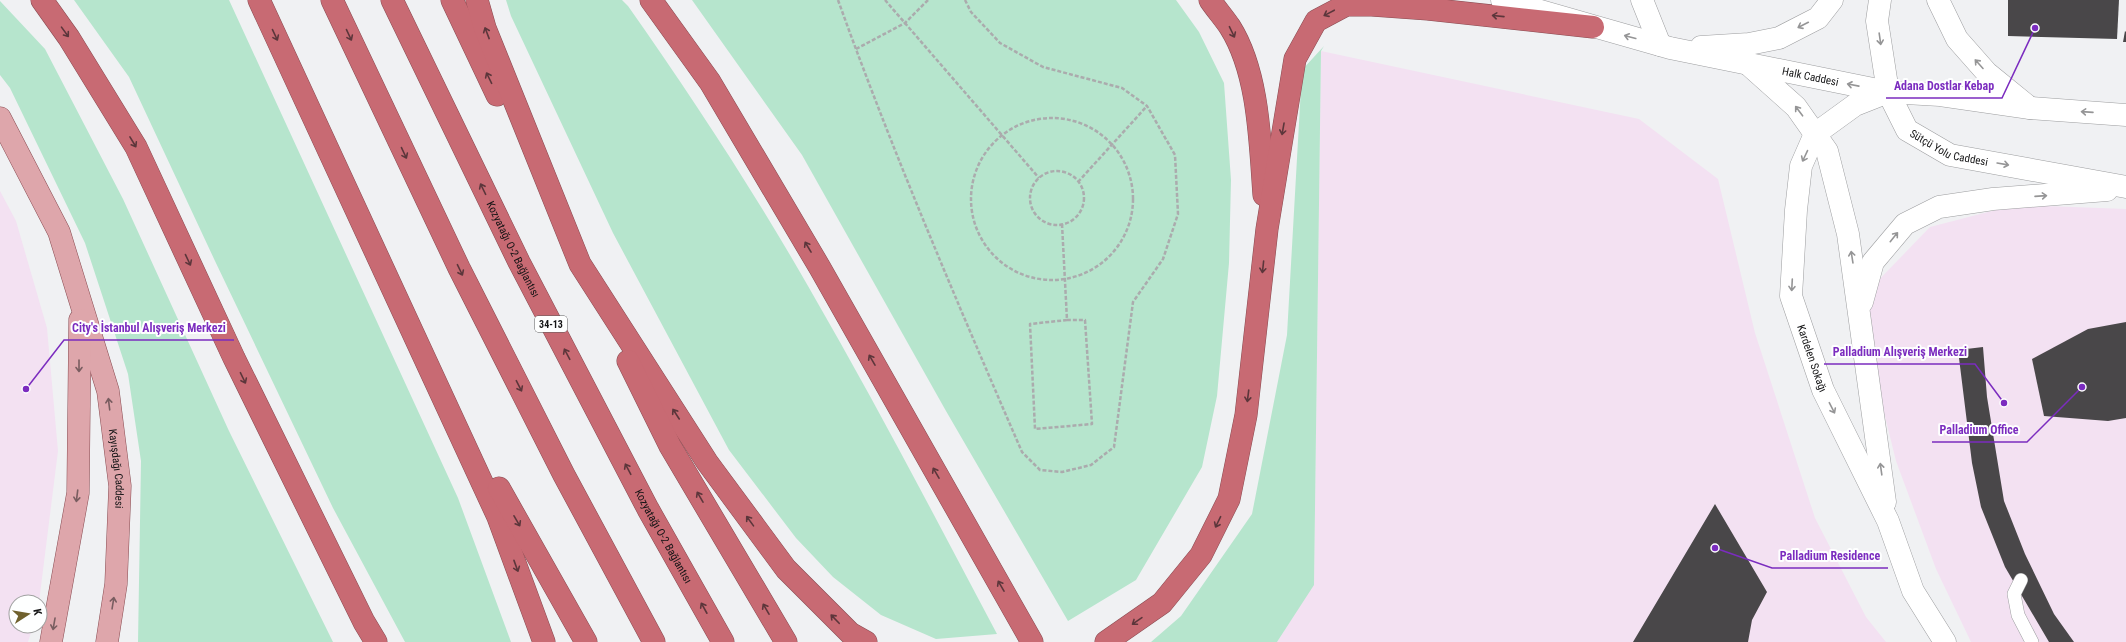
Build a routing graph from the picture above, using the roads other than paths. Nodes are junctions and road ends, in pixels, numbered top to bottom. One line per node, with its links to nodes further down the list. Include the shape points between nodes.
1 (42, 0): 32 (highway, one-way to 32, via 69,38 136,147 234,358 360,615)
2 (259, 0): 17 (highway, one-way to 17)
3 (332, 0): 35 (highway, one-way to 35, via 459,268 564,475)
4 (392, 0): 36 (highway, Kozyatağı O-2 Bağlantısı / 34-13, one-way to 4, via 648,509 519,262)
5 (452, 0): 25 (highway, one-way to 5)
6 (477, 0): 25 (highway, one-way to 6, via 485,28)
7 (651, 0): 39 (highway, one-way to 7, via 820,268 710,82)
8 (1210, 0): 24 (highway, one-way to 24, via 1230,28 1249,72 1257,112)
9 (1502, 0): 14 (street, Halk Caddesi)
10 (1642, 0): 15 (street)
11 (1832, 0): 15 (street, one-way to 15, via 1818,18 1779,38 1749,44)
12 (1880, 0): 18 (street, Sütçü Yolu Caddesi, one-way to 18, via 1877,20)
13 (1938, 0): 19 (street, one-way to 13, via 1987,73 1957,39)
14 (1593, 27): 15 (street, Halk Caddesi, one-way to 14); 24 (highway, one-way to 24, via 1428,9 1346,4 1316,21 1295,60)
15 (1665, 47): 16 (street, Halk Caddesi)
16 (1748, 64): 18 (street, Halk Caddesi, one-way to 16); 22 (street, one-way to 16, via 1796,107)
17 (293, 73): 33 (highway, one-way to 33, via 498,517); 34 (highway, one-way to 34, via 489,471)
18 (1888, 92): 19 (street, Halk Caddesi, via 1940,95); 22 (street, via 1855,105); 23 (street, Sütçü Yolu Caddesi, one-way to 23, via 1907,130 1950,155)
19 (2030, 108): 20 (street, Halk Caddesi, one-way to 19)
20 (2126, 115)
21 (0, 118): 26 (main road, Kayışdağı Caddesi, via 59,232)
22 (1815, 134): 27 (street, one-way to 22, via 1848,234 1827,151); 28 (street, Kardelen Sokağı, one-way to 28, via 1801,166 1791,296 1823,390)
23 (2126, 187): 27 (street, one-way to 23, via 1873,262 1905,224 1939,207 1993,199)
24 (1267, 229): 40 (highway, one-way to 40, via 1246,415 1229,499 1201,555 1162,603)
25 (580, 264): 37 (highway, one-way to 25, via 670,446); 38 (highway, one-way to 25, via 850,633 786,569 707,462)
26 (80, 299): 30 (main road, Kayışdağı Caddesi, one-way to 30, via 78,493); 31 (main road, Kayışdağı Caddesi, one-way to 26, via 116,584 120,486 108,391)
27 (1860, 309): 28 (street, one-way to 27)
28 (1888, 521): 41 (street, Kardelen Sokağı, via 1912,591)
29 (2020, 580): 42 (lane, via 2014,594 2018,615)
30 (51, 642)
31 (107, 642)
32 (376, 642)
33 (544, 642)
34 (586, 642)
35 (654, 642)
36 (723, 642)
37 (786, 642)
38 (866, 642)
39 (1032, 642)
40 (1106, 642)
41 (1945, 642)
42 (2032, 642)

